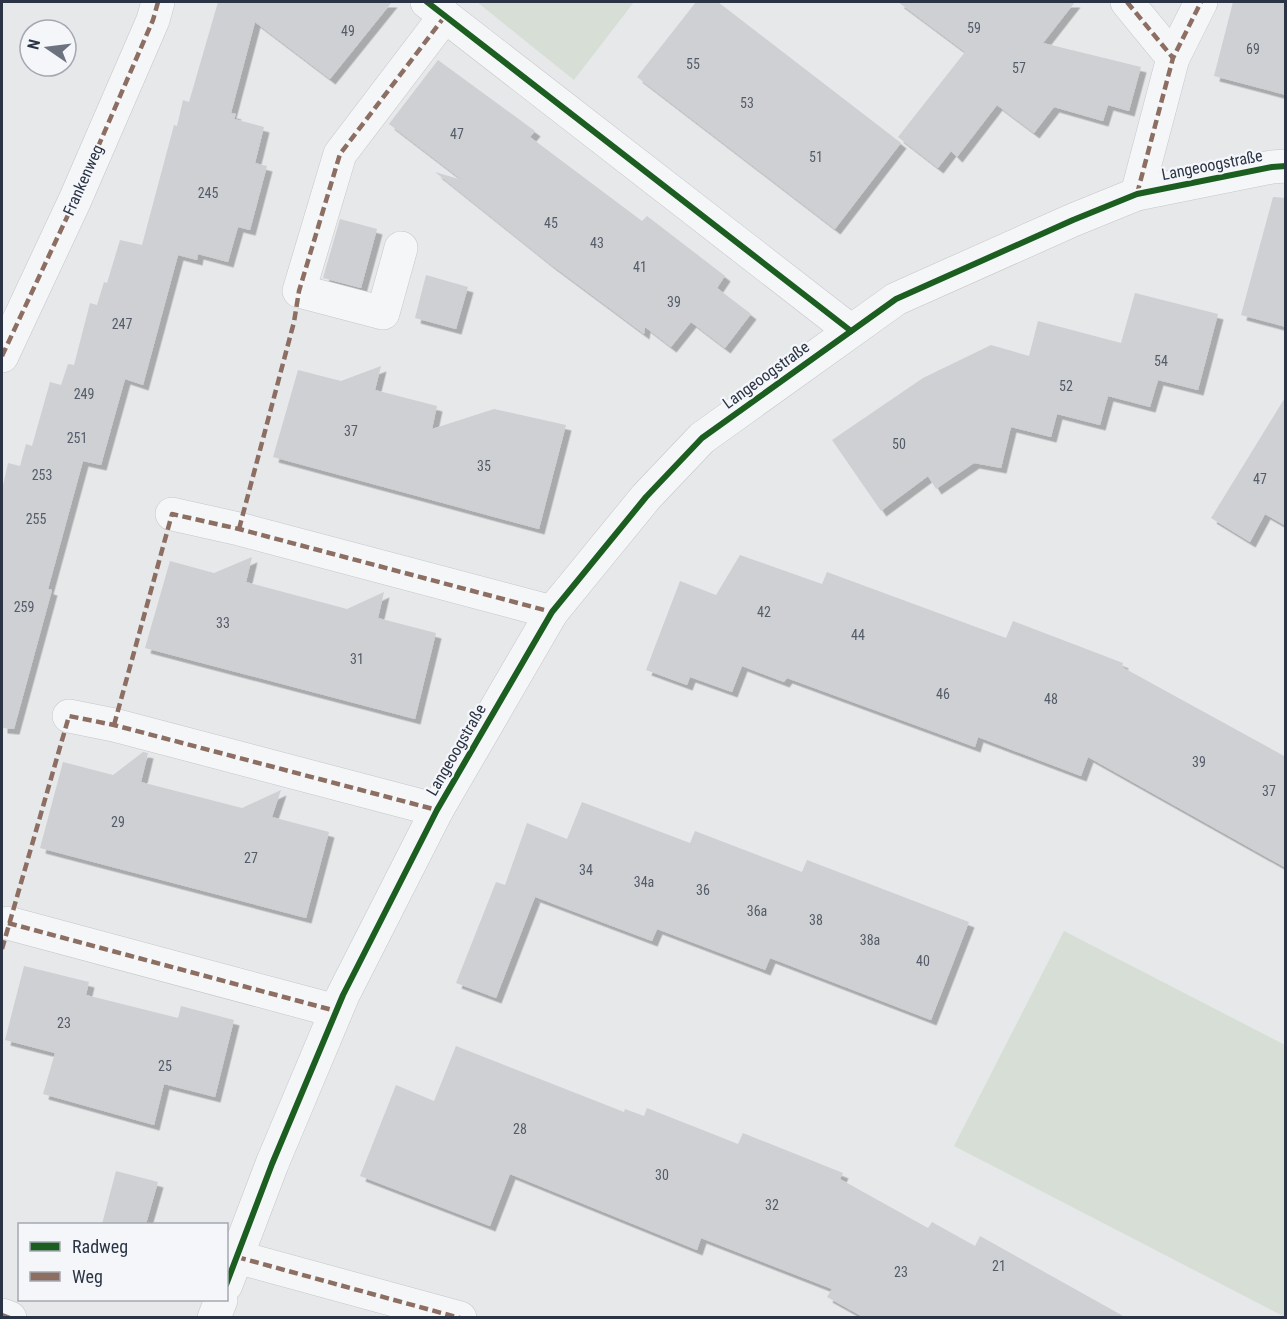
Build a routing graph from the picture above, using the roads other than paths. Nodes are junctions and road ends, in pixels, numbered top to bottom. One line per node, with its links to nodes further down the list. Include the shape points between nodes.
1 (158, 2): 10 (street, Frankenweg, via 75,200)
2 (1127, 2): 5 (street)
3 (1201, 2): 5 (street, Langeoogstraße)
4 (436, 9): 8 (street, via 340,154 299,291 383,313); 9 (street)
5 (1173, 58): 7 (street, Langeoogstraße)
6 (1286, 166): 7 (street, Langeoogstraße)
7 (1137, 194): 9 (street, Langeoogstraße, via 896,299)
8 (401, 248)
9 (851, 331): 12 (street, Langeoogstraße, via 702,438 646,497)
10 (2, 356)
11 (172, 514): 12 (street)
12 (552, 612): 14 (street, Langeoogstraße)
13 (69, 716): 14 (street)
14 (437, 810): 16 (street, Langeoogstraße)
15 (8, 923): 16 (street)
16 (336, 1011): 17 (street, Langeoogstraße)
17 (232, 1271): 22 (street)
18 (220, 1301): 21 (street)
19 (2, 1315): 20 (street)
20 (10, 1317)
21 (214, 1317)
22 (460, 1317)

